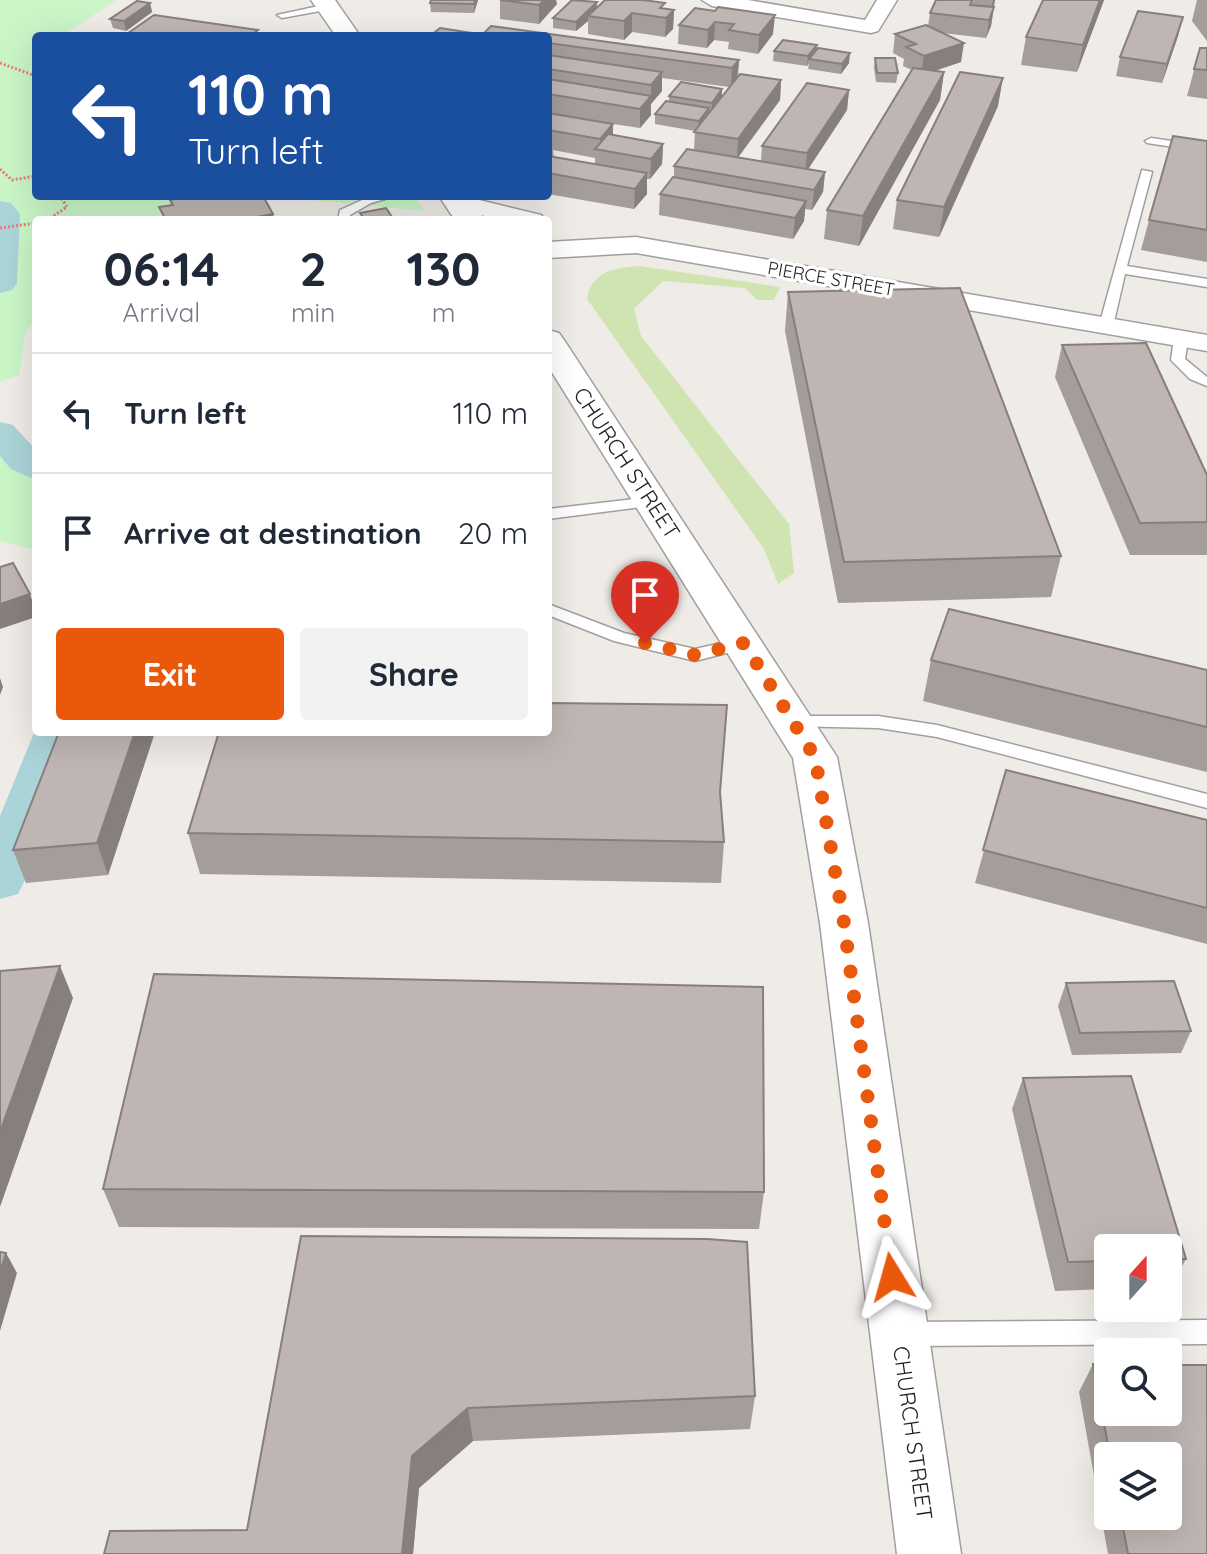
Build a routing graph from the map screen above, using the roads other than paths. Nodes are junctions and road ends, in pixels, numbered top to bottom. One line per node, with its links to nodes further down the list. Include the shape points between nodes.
1 (712, 0): 2 (street, via 871,27)
2 (887, 0)
3 (326, 4): 4 (lane); 5 (street)
4 (282, 15)
5 (345, 32)
6 (1151, 141): 7 (lane)
7 (1207, 149)
8 (1146, 172): 16 (lane)
9 (374, 200): 11 (lane, via 354,205)
10 (460, 206): 12 (street)
11 (344, 216)
12 (511, 216)
13 (552, 225): 14 (street)
14 (636, 245): 15 (street, PIERCE STREET); 18 (street, PIERCE STREET)
15 (552, 250)
16 (1120, 269): 17 (lane); 18 (lane)
17 (1207, 283)
18 (1106, 326): 19 (street, PIERCE STREET)
19 (1194, 341): 21 (lane, via 1178,360)
20 (552, 346): 22 (street, CHURCH STREET)
21 (1207, 382)
22 (652, 502): 23 (lane); 25 (street, CHURCH STREET)
23 (552, 514)
24 (552, 611): 25 (lane, via 620,637 695,655)
25 (744, 643): 26 (street, CHURCH STREET)
26 (793, 722): 27 (lane, via 878,722 937,731); 29 (street, CHURCH STREET, via 815,757 844,923)
27 (1207, 801)
28 (1207, 1332): 29 (lane)
29 (899, 1334): 30 (street, CHURCH STREET)
30 (929, 1554)

